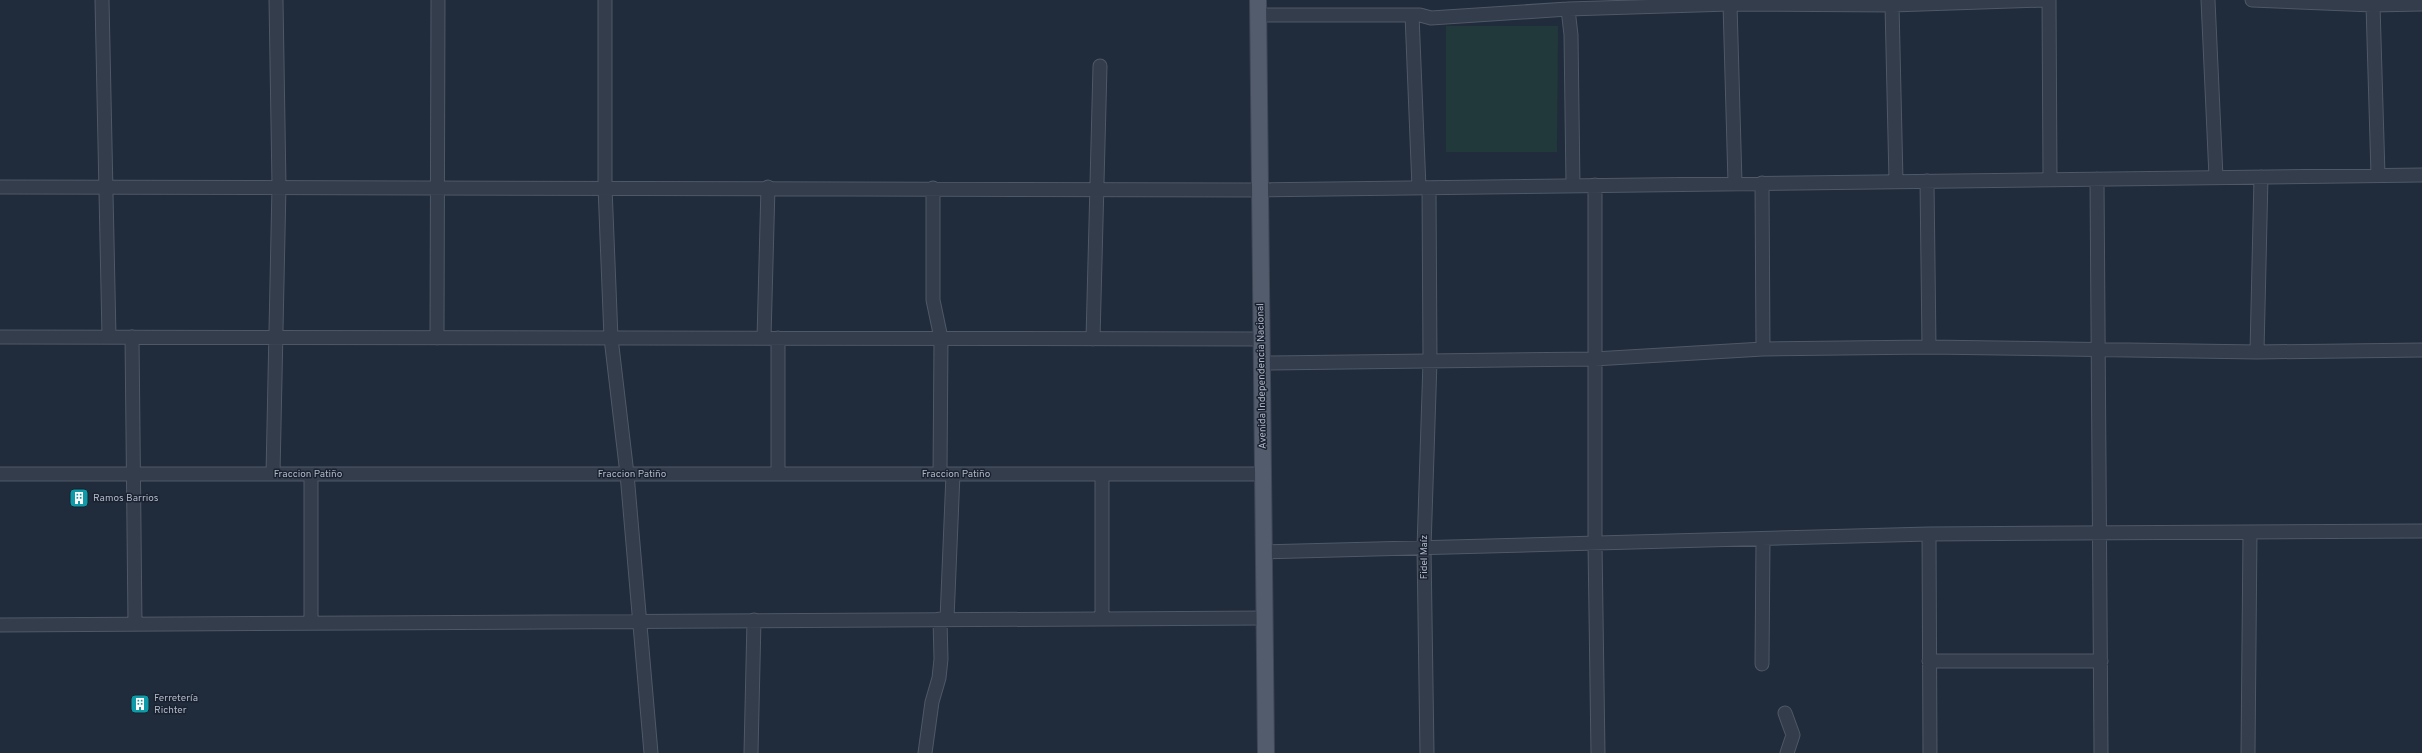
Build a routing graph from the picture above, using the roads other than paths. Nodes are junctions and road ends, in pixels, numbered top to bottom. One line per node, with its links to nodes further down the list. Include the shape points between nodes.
1 (102, 0): 32 (street)
2 (276, 0): 28 (street)
3 (438, 0): 29 (street)
4 (605, 0): 33 (street)
5 (2044, 0): 10 (street)
6 (2048, 0): 21 (street)
7 (2208, 0): 19 (street)
8 (2252, 0): 12 (street)
9 (1730, 4): 10 (street); 14 (street); 26 (street)
10 (1892, 4): 23 (street)
11 (2422, 4): 12 (street)
12 (2373, 5): 17 (street)
13 (1258, 8): 15 (street); 38 (main road, Avenida Independencia Nacional)
14 (1568, 9): 15 (street, via 1431,18); 30 (street, via 1571,35)
15 (1412, 15): 36 (street, Fidel Maíz)
16 (1100, 66): 37 (street)
17 (2378, 175): 18 (street); 20 (street)
18 (2422, 175)
19 (2216, 177): 20 (street); 22 (street)
20 (2261, 177): 54 (street)
21 (2050, 179): 22 (street); 24 (street)
22 (2097, 179): 51 (street)
23 (1896, 181): 24 (street); 25 (street)
24 (1928, 181): 50 (street)
25 (1762, 183): 26 (street); 52 (street)
26 (1735, 184): 27 (street)
27 (1595, 185): 30 (street); 55 (street)
28 (279, 186): 29 (street); 32 (street); 47 (street)
29 (436, 186): 33 (street); 42 (street)
30 (1574, 186): 36 (street)
31 (0, 187): 32 (street)
32 (105, 187): 40 (street)
33 (605, 187): 34 (street); 43 (street)
34 (768, 187): 35 (street); 44 (street)
35 (933, 188): 37 (street); 46 (street, via 933,300)
36 (1424, 188): 38 (street); 56 (street, Fidel Maíz)
37 (1097, 189): 38 (street); 48 (street)
38 (1260, 190): 49 (main road, Avenida Independencia Nacional)
39 (0, 337): 40 (street)
40 (109, 337): 41 (street)
41 (132, 337): 47 (street); 59 (street)
42 (437, 338): 43 (street); 47 (street)
43 (612, 338): 44 (street); 62 (street)
44 (764, 338): 45 (street)
45 (778, 338): 46 (street); 63 (street)
46 (941, 338): 48 (street); 64 (street)
47 (276, 339): 60 (street)
48 (1093, 339): 49 (street)
49 (1262, 339): 57 (main road, Avenida Independencia Nacional)
50 (1929, 347): 51 (street); 52 (street)
51 (2097, 348): 54 (street); 68 (street)
52 (1763, 349): 55 (street)
53 (2422, 350): 54 (street)
54 (2257, 352)
55 (1594, 359): 56 (street); 72 (street)
56 (1430, 361): 57 (street); 73 (street, Fidel Maíz)
57 (1262, 363): 66 (main road, Avenida Independencia Nacional)
58 (0, 474): 59 (street, Fraccion Patiño)
59 (133, 474): 60 (street, Fraccion Patiño); 81 (street)
60 (273, 474): 61 (street, Fraccion Patiño)
61 (311, 474): 62 (street, Fraccion Patiño); 80 (street)
62 (627, 474): 63 (street, Fraccion Patiño); 78 (street)
63 (778, 474): 64 (street, Fraccion Patiño)
64 (947, 474): 65 (street, Fraccion Patiño); 77 (street)
65 (1102, 474): 66 (street, Fraccion Patiño); 75 (street)
66 (1264, 474): 74 (main road, Avenida Independencia Nacional)
67 (2422, 531): 69 (street)
68 (2100, 532): 69 (street); 70 (street); 84 (street)
69 (2250, 532): 96 (street)
70 (1929, 534): 71 (street); 83 (street)
71 (1763, 540): 72 (street); 85 (street)
72 (1594, 544): 73 (street); 92 (street)
73 (1424, 548): 74 (street); 91 (street, Fidel Maíz)
74 (1264, 552): 76 (main road, Avenida Independencia Nacional)
75 (1102, 618): 76 (street); 77 (street)
76 (1265, 618): 90 (main road, Avenida Independencia Nacional)
77 (944, 619): 79 (street); 89 (street, via 940,666)
78 (638, 620): 79 (street); 80 (street); 87 (street)
79 (754, 620): 88 (street)
80 (311, 623): 81 (street)
81 (135, 624): 82 (street)
82 (0, 625)
83 (1929, 661): 84 (street); 94 (street)
84 (2101, 661): 95 (street)
85 (1762, 664)
86 (1785, 712): 93 (street, via 1793,735)
87 (651, 753)
88 (751, 753)
89 (925, 753)
90 (1266, 753)
91 (1427, 753)
92 (1598, 753)
93 (1787, 753)
94 (1930, 753)
95 (2101, 753)
96 (2248, 753)

